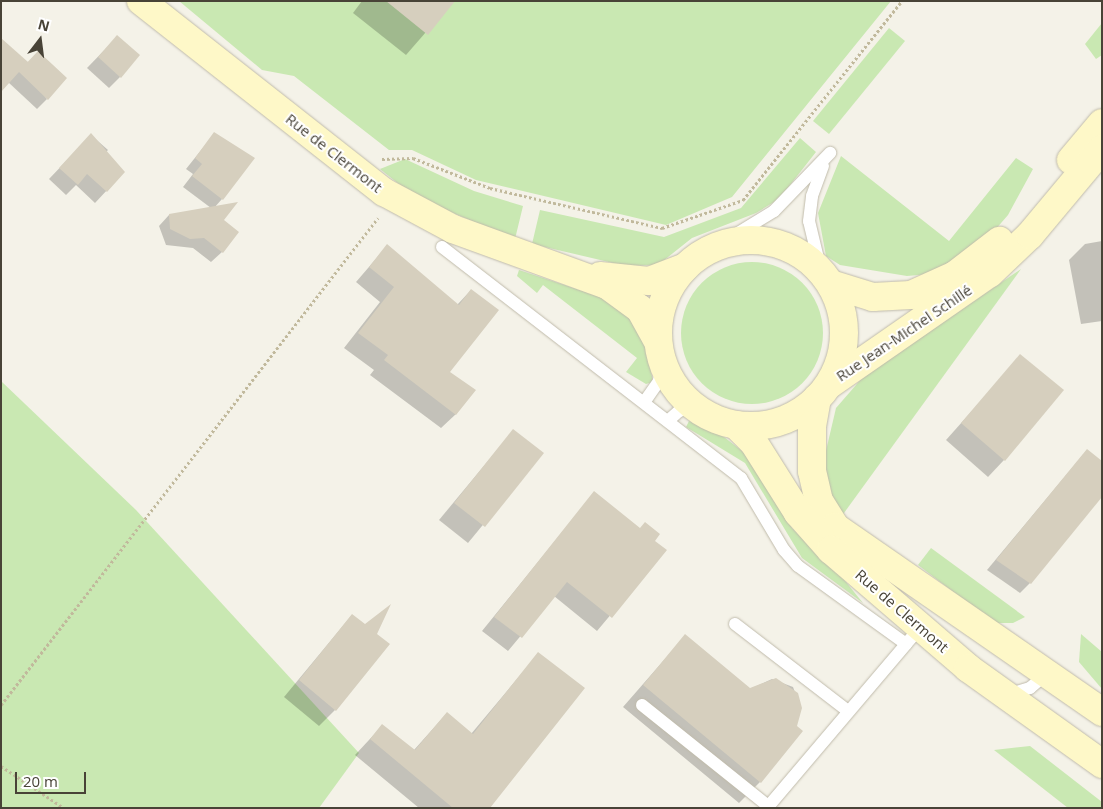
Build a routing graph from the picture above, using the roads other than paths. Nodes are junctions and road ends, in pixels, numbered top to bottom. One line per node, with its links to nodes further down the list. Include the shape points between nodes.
1 (141, 1): 8 (main road, Rue de Clermont, via 364,178 394,198 453,229)
2 (1102, 123): 10 (main road, Rue Jean-Michel Schillé, via 998,241 940,284 911,295 886,298)
3 (1102, 149): 5 (main road, Rue Jean-Michel Schillé)
4 (1102, 167): 5 (lane)
5 (1043, 220): 12 (main road, Rue Jean-Michel Schillé, via 961,297)
6 (442, 247): 13 (lane)
7 (715, 247): 9 (main road, Rue de Clermont); 10 (main road, via 746,240 772,242 796,251); 10 (lane, via 774,211 830,153 816,181 810,210 812,244)
8 (551, 263): 9 (main road, Rue de Clermont, via 635,281 660,279); 11 (main road, Rue de Clermont, via 620,292 646,316)
9 (685, 267): 11 (main road, via 662,306)
10 (826, 278): 12 (main road, Rue de Clermont, via 843,314 844,335 842,356)
11 (660, 350): 13 (lane, via 659,381); 14 (main road, Rue de Clermont, via 677,389)
12 (823, 392): 16 (main road, Rue Jean-Michel Schillé, via 775,423); 19 (main road, Rue de Clermont, via 811,431 812,471 819,501 832,523 853,542)
13 (646, 401): 15 (lane)
14 (695, 407): 15 (lane, via 679,411); 16 (main road)
15 (669, 420): 18 (lane, via 751,488 789,558)
16 (736, 425): 18 (main road, Rue de Clermont, via 754,443 819,537)
17 (735, 624): 22 (lane)
18 (913, 635): 20 (main road, Rue de Clermont); 22 (lane)
19 (1046, 674): 20 (lane, via 1030,688); 23 (main road, Rue de Clermont)
20 (1005, 695): 24 (main road, Rue de Clermont)
21 (642, 705): 25 (lane)
22 (848, 711): 25 (lane)
23 (1102, 712)
24 (1102, 764)
25 (768, 807)

